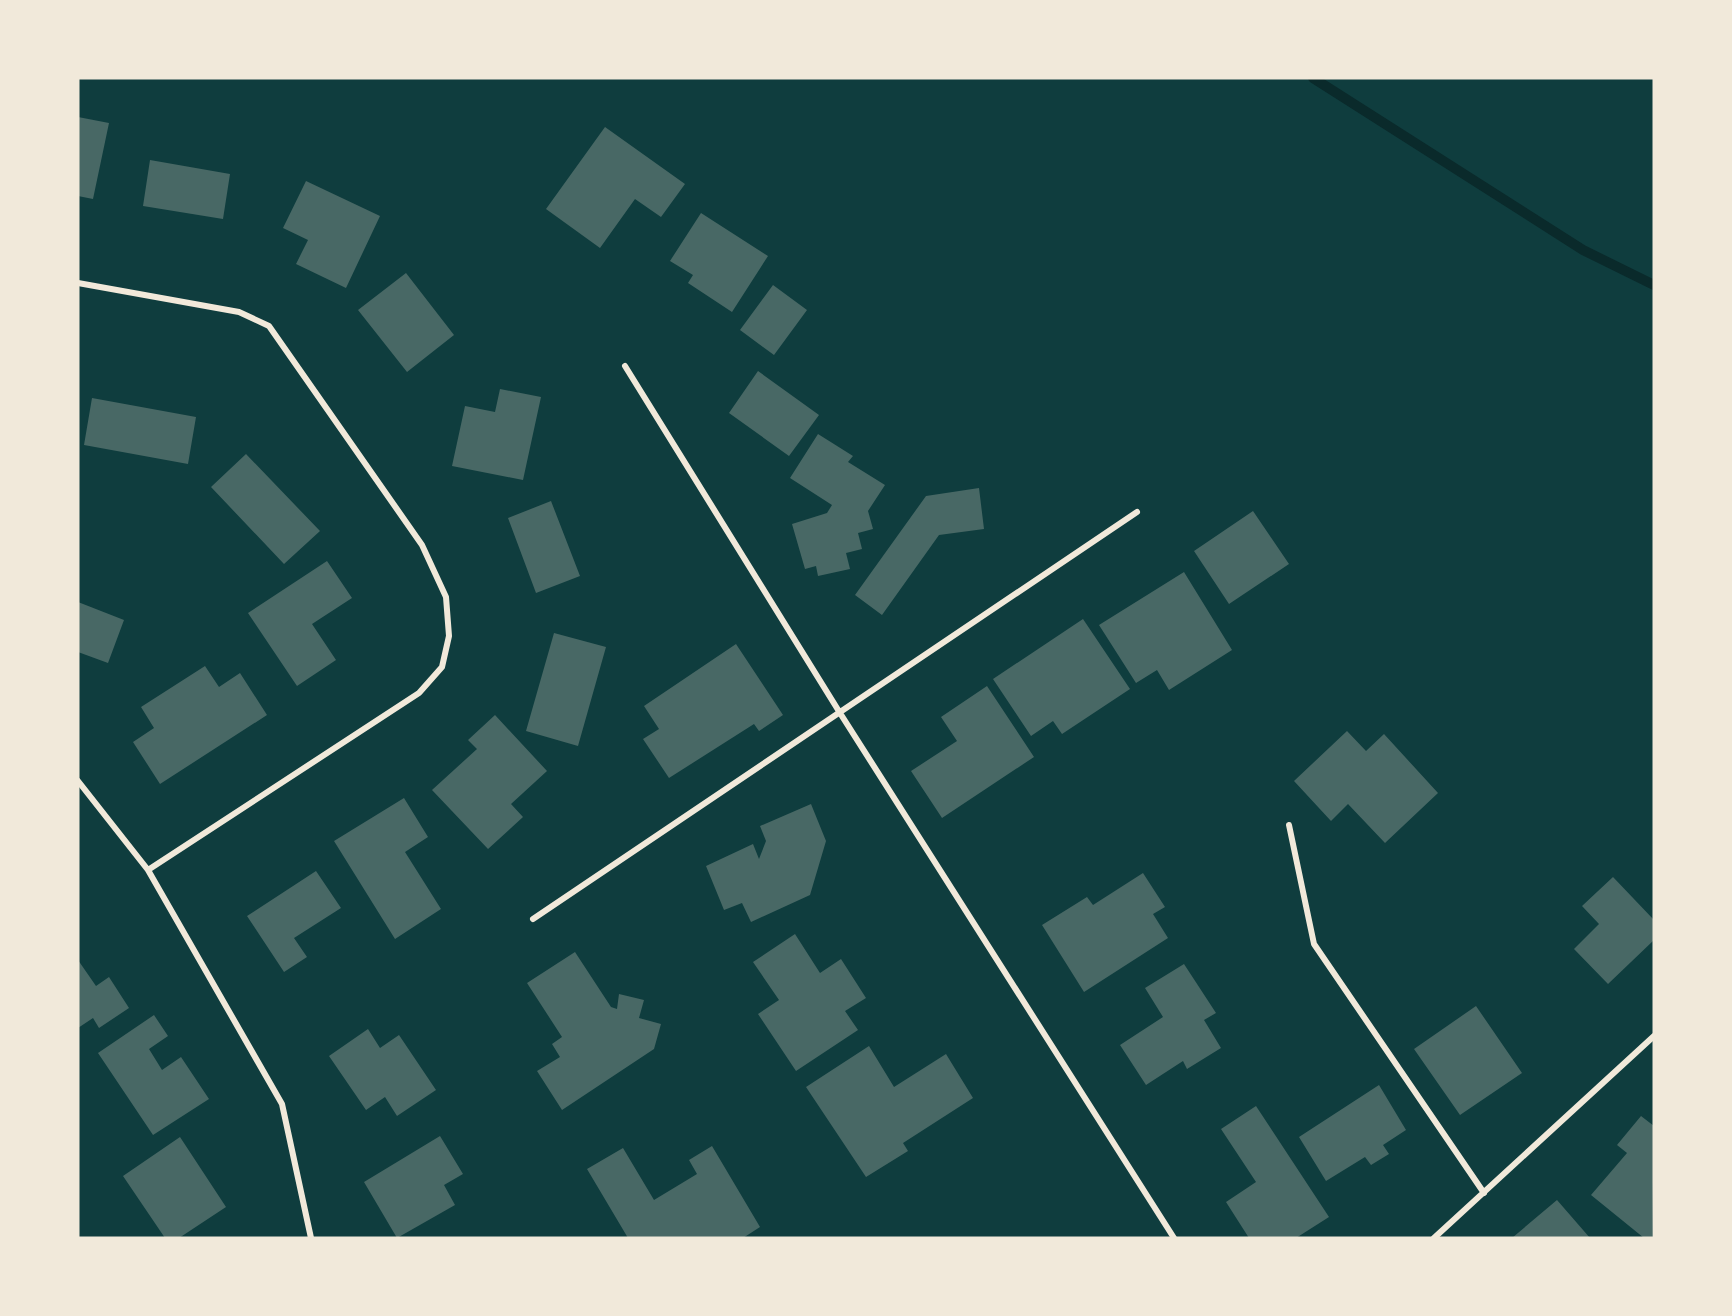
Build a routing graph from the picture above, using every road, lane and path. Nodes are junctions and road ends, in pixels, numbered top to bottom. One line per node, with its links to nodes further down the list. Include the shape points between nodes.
1 (78, 283): 7 (street, via 239,312 269,326 422,545 446,597 449,636 442,667 419,693)
2 (625, 366): 4 (street)
3 (1137, 512): 4 (street)
4 (840, 713): 8 (street); 12 (street)
5 (78, 781): 7 (street)
6 (1288, 825): 10 (street, via 1314,944)
7 (148, 870): 11 (street, via 282,1104)
8 (533, 919)
9 (1654, 1036): 10 (street)
10 (1484, 1192): 13 (street)
11 (311, 1238)
12 (1174, 1238)
13 (1434, 1238)

